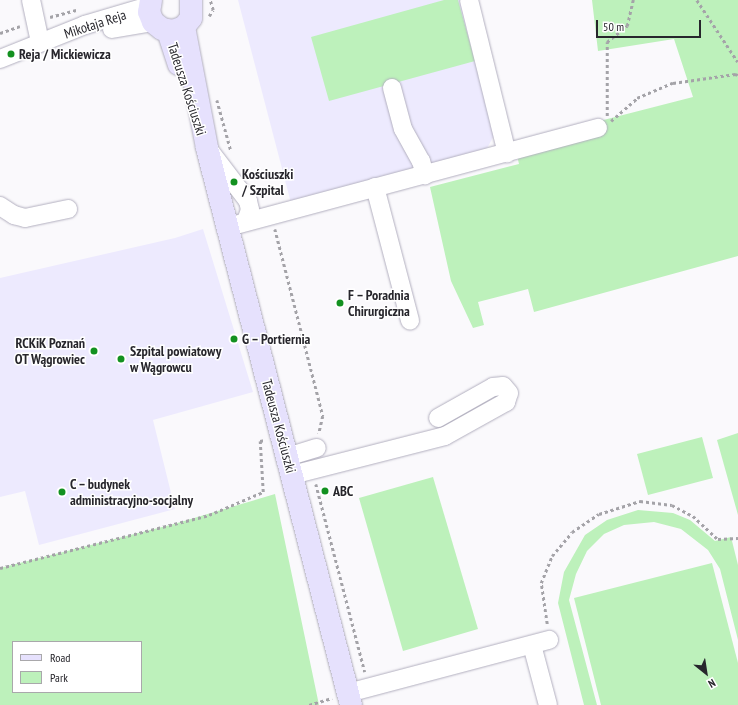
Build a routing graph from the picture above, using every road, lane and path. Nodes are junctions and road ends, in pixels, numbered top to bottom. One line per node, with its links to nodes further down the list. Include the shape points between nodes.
1 (31, 0): 8 (street)
2 (197, 0): 7 (main road, via 193,12); 7 (path, via 213,10)
3 (469, 0): 17 (street)
4 (633, 0): 16 (path, via 627,26 607,42)
5 (697, 0): 12 (path)
6 (82, 8): 8 (path)
7 (168, 18): 10 (street, Mikołaja Reja); 24 (main road, Tadeusza Kościuszki, via 207,148)
8 (36, 21): 9 (path); 10 (street)
9 (0, 33)
10 (40, 42): 11 (street, Mikołaja Reja)
11 (0, 59)
12 (738, 62)
13 (738, 75): 16 (path, via 673,83 637,98)
14 (392, 88): 19 (street, via 403,128 421,161)
15 (217, 97): 18 (path, via 230,149)
16 (603, 126): 17 (street)
17 (507, 153): 19 (street)
18 (234, 155)
19 (425, 175): 20 (street)
20 (375, 187): 23 (street); 25 (street)
21 (0, 206): 22 (street, via 14,215 25,218)
22 (68, 209)
23 (271, 215): 24 (street); 28 (path, via 323,416)
24 (237, 224): 27 (main road, Tadeusza Kościuszki)
25 (410, 320)
26 (438, 418): 30 (street, via 493,386 503,386 509,393 506,402 444,436)
27 (282, 436): 29 (main road, Tadeusza Kościuszki); 32 (path, via 260,441 263,492 209,514)
28 (317, 448): 29 (street)
29 (290, 466): 30 (street); 36 (main road, Tadeusza Kościuszki)
30 (314, 469): 35 (path, via 319,497)
31 (738, 538): 33 (path, via 718,538 693,516 672,505 640,501 599,514 572,532 552,556 546,570 541,583)
32 (0, 568)
33 (549, 640): 34 (street)
34 (532, 645): 35 (street); 38 (street)
35 (369, 687): 36 (street)
36 (350, 699): 37 (path)
37 (309, 705)
38 (548, 705)

